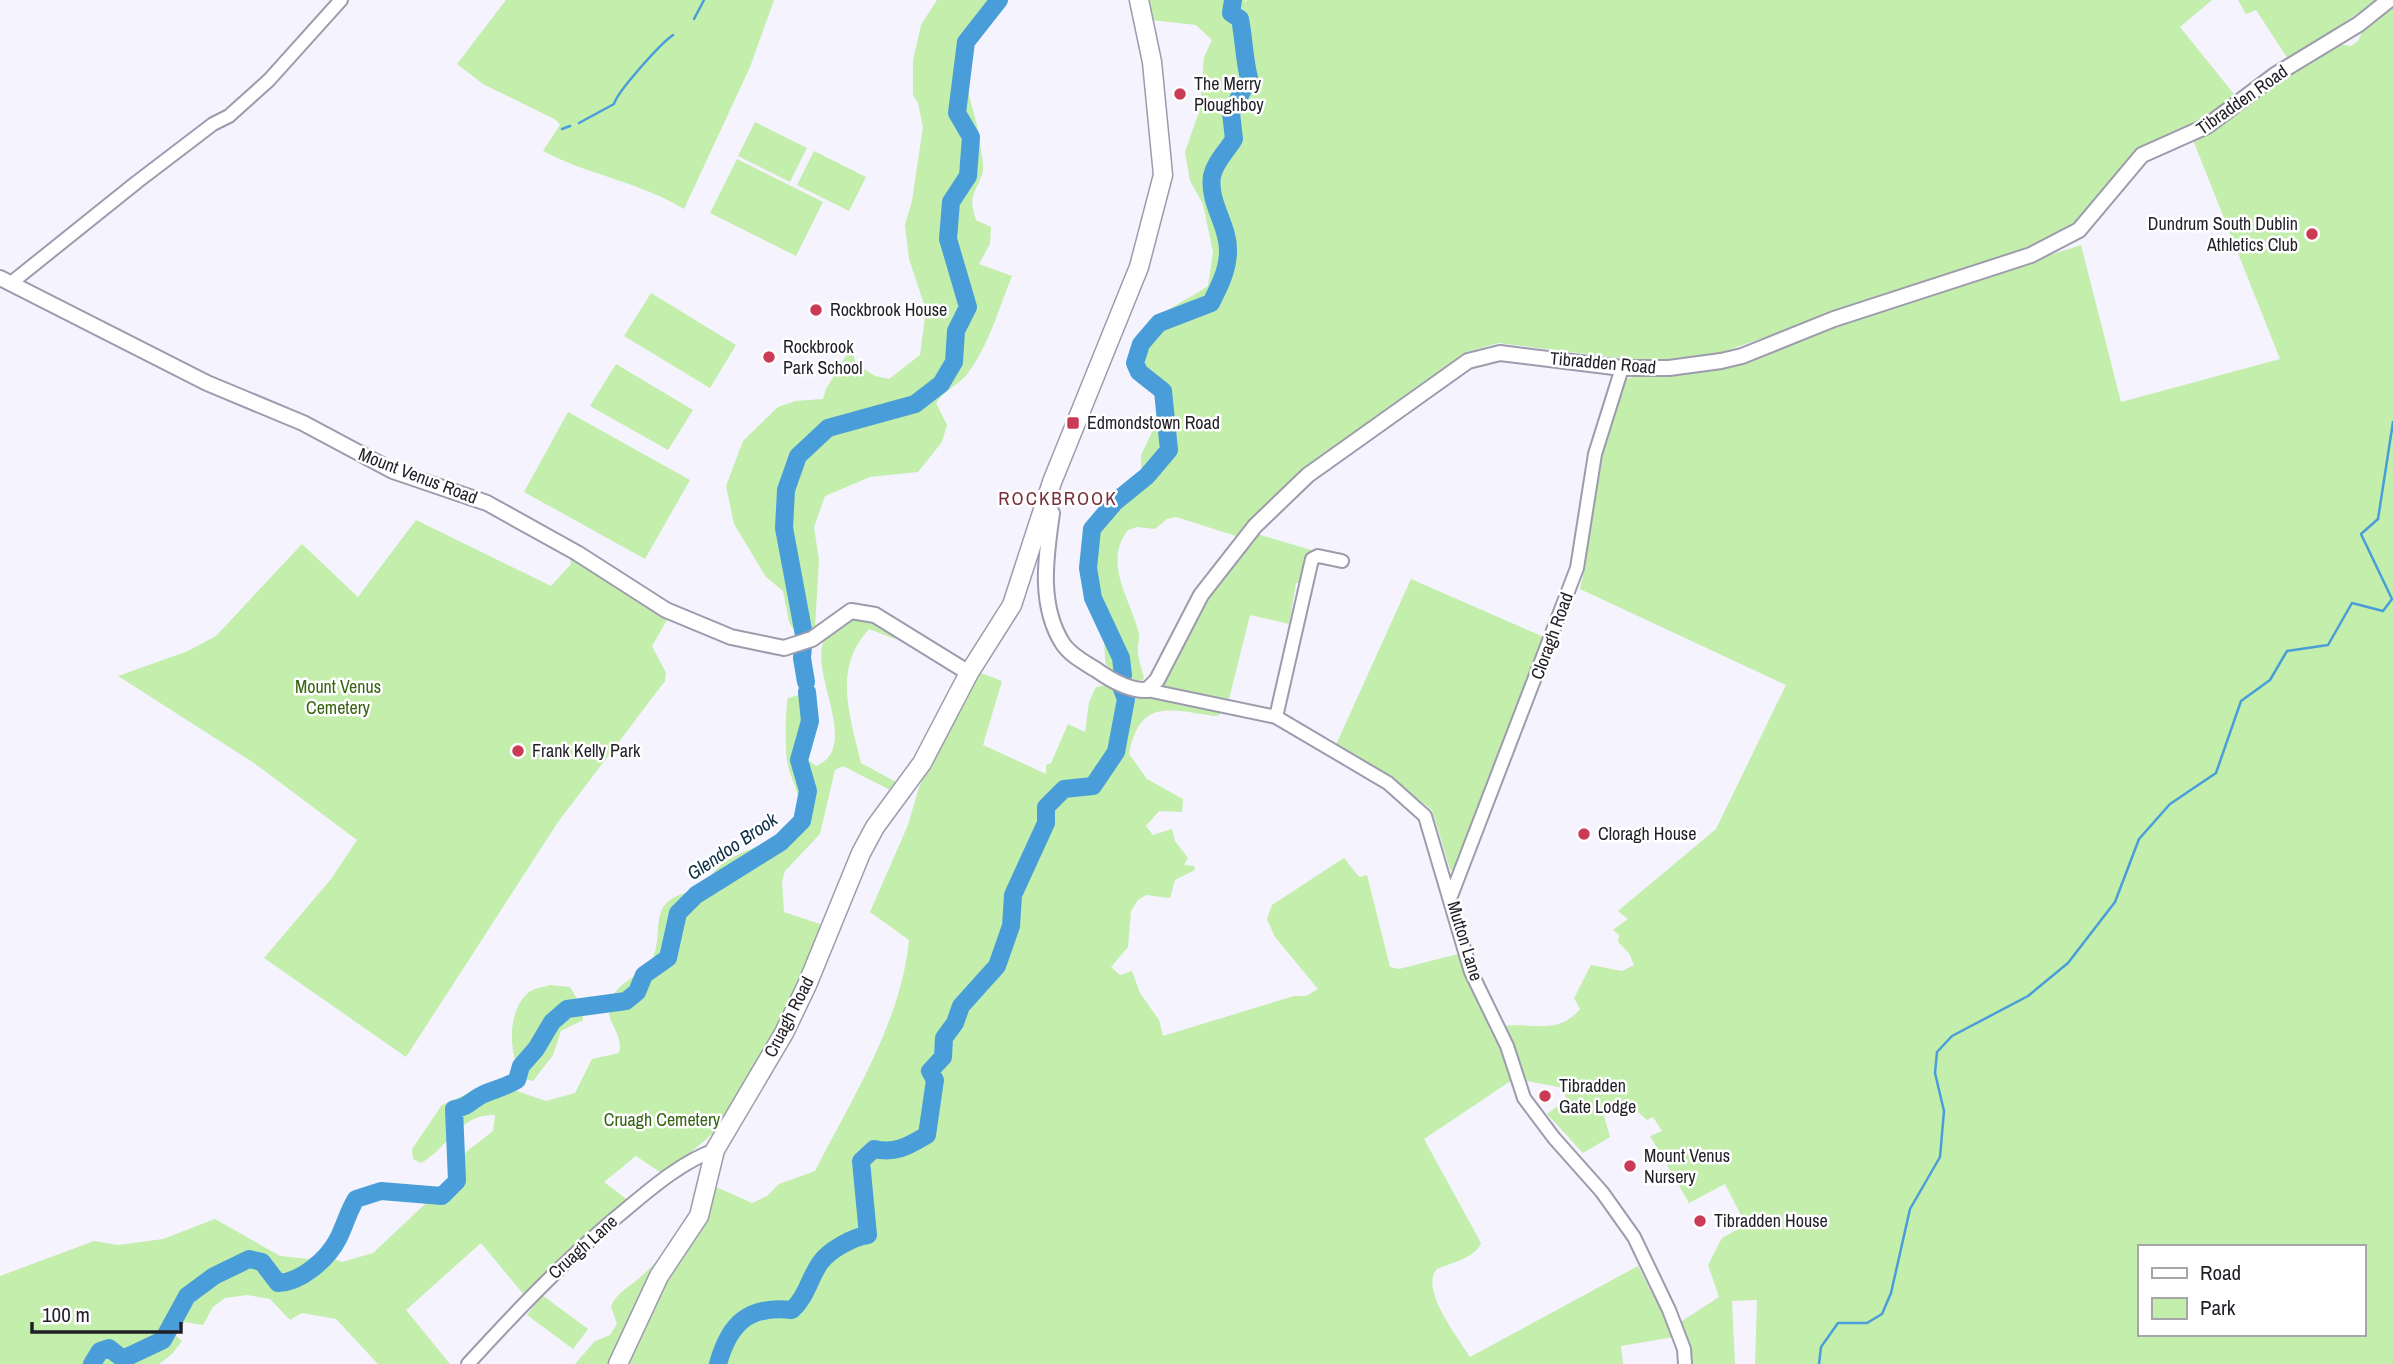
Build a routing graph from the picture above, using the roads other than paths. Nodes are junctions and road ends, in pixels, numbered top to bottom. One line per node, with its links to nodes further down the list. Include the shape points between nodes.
1 (341, 0): 4 (street, via 269,80 229,116)
2 (1139, 0): 6 (main road, via 1152,62 1161,192 1139,267)
3 (2389, 0): 5 (street, Tibradden Road, via 2207,126 2134,161 2079,230 2056,243 1834,319 1742,356 1669,369)
4 (6, 281): 8 (street, Mount Venus Road, via 207,383 303,422 393,471 487,503 685,618 763,646 784,648 798,645 843,614 862,610)
5 (1622, 368): 9 (street, Tibradden Road, via 1500,353 1468,361 1308,475 1255,526 1201,595 1153,686); 11 (street, Cloragh Road, via 1595,454 1577,568)
6 (1045, 503): 8 (main road, via 1012,605); 9 (street, via 1052,513 1046,598 1064,645 1107,677)
7 (1342, 561): 10 (street, via 1312,559)
8 (969, 673): 12 (main road, Cruagh Road, via 922,763 860,853 784,1033)
9 (1140, 689): 10 (street, Mutton Lane)
10 (1276, 717): 11 (street, Mutton Lane, via 1388,783 1425,816)
11 (1451, 896): 15 (street, Mutton Lane, via 1471,972 1507,1046 1524,1098 1634,1237 1672,1319)
12 (715, 1150): 13 (street, Cruagh Lane, via 699,1155 650,1189 589,1239); 14 (main road, Cruagh Road, via 699,1216 663,1269)
13 (468, 1364)
14 (618, 1364)
15 (1685, 1364)

